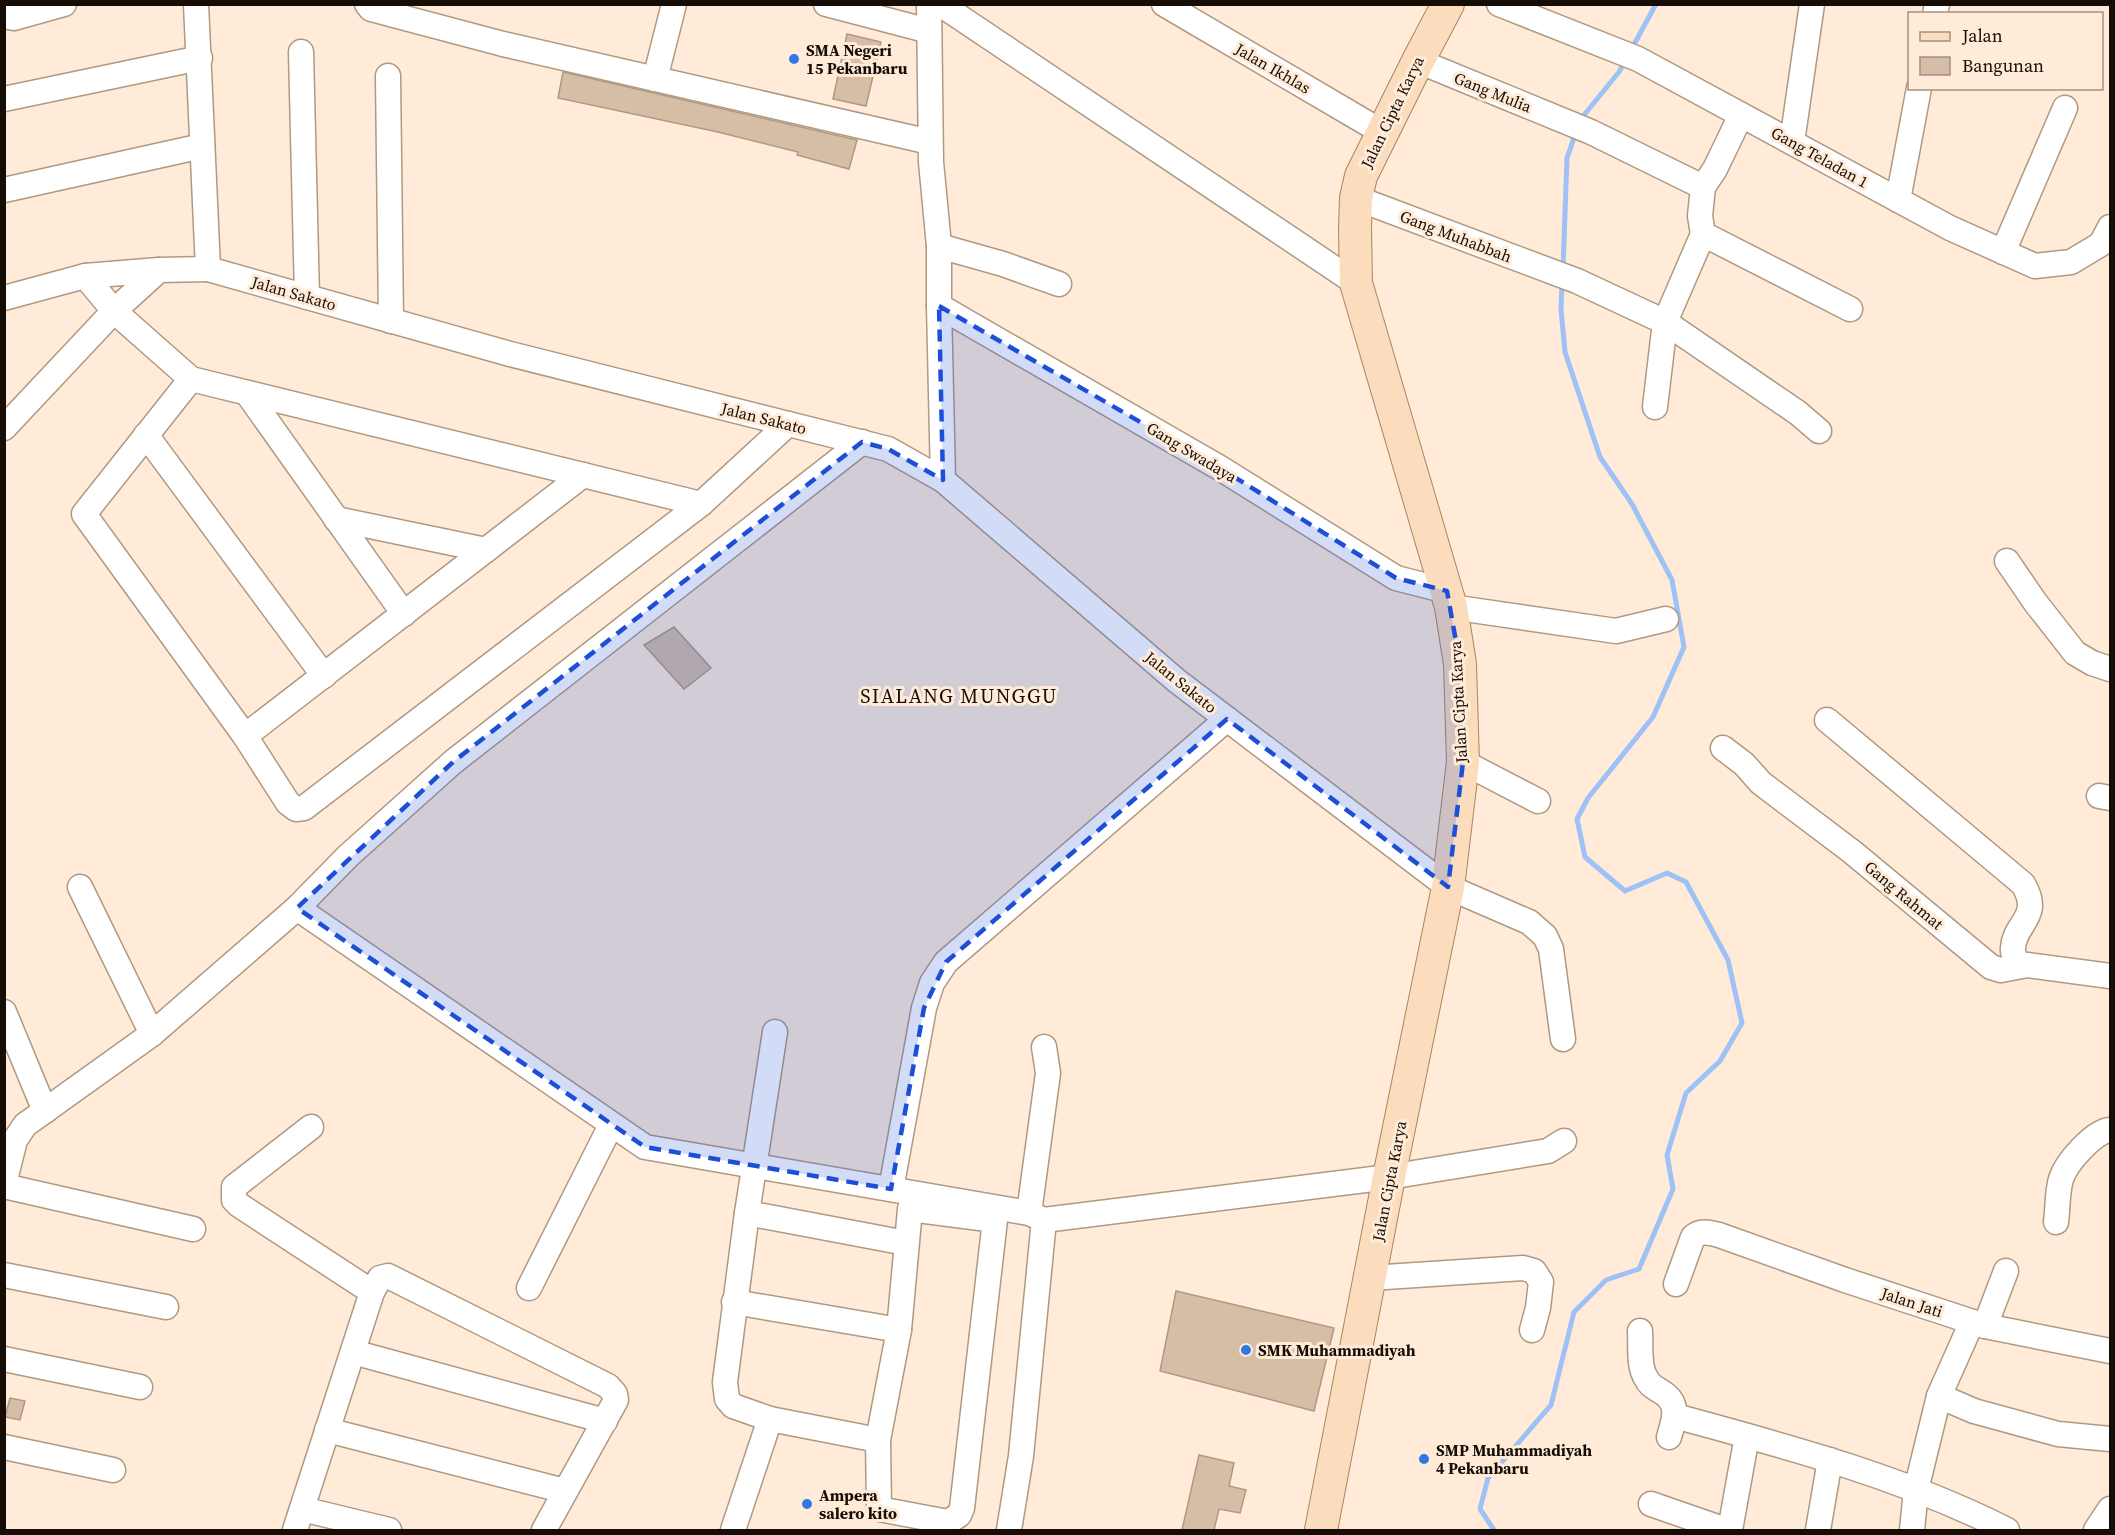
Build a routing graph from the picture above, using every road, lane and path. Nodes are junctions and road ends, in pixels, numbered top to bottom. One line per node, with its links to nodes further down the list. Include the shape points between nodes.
1 (64, 4): 12 (street, via 15,18)
2 (196, 4): 15 (street)
3 (367, 4): 18 (street, via 371,9 503,44)
4 (674, 4): 18 (street)
5 (826, 4): 13 (street)
6 (929, 4): 13 (street)
7 (940, 4): 38 (street)
8 (1164, 4): 23 (street, Jalan Ikhlas)
9 (1448, 4): 16 (main road, Jalan Cipta Karya)
10 (1499, 4): 22 (street, Gang Teladan 1, via 1628,55)
11 (1812, 4): 25 (street)
12 (4, 16)
13 (929, 31): 24 (street)
14 (301, 52): 40 (street)
15 (200, 58): 20 (street); 26 (street)
16 (1418, 61): 23 (main road, Jalan Cipta Karya); 27 (street, Gang Mulia, via 1591,132)
17 (388, 76): 45 (street)
18 (655, 79): 24 (street)
19 (1919, 90): 30 (street)
20 (4, 99)
21 (2065, 108): 34 (street)
22 (1741, 115): 25 (street, Gang Teladan 1); 27 (street)
23 (1382, 132): 29 (main road, Jalan Cipta Karya, via 1361,176)
24 (930, 142): 33 (street)
25 (1792, 142): 30 (street, Gang Teladan 1)
26 (202, 146): 28 (street); 35 (street)
27 (1703, 187): 31 (street, via 1700,216)
28 (4, 190)
29 (1356, 198): 38 (main road, Jalan Cipta Karya); 46 (street, Gang Muhabbah, via 1566,278)
30 (1898, 200): 34 (street, Gang Teladan 1)
31 (1704, 234): 43 (street); 46 (street)
32 (2107, 240): 34 (street, Gang Teladan 1, via 2071,262 2035,266)
33 (939, 246): 39 (street); 42 (street)
34 (2003, 252)
35 (208, 269): 36 (street, Jalan Sakato); 40 (street, Jalan Sakato)
36 (159, 270): 37 (street, Jalan Sakato); 44 (street)
37 (85, 276): 41 (street, Jalan Sakato); 44 (street)
38 (1356, 283): 61 (main road, Jalan Cipta Karya)
39 (1059, 284)
40 (307, 297): 45 (street, Jalan Sakato)
41 (4, 298)
42 (939, 306): 56 (street); 61 (street, Gang Swadaya, via 1220,468 1395,578)
43 (1850, 309)
44 (114, 311): 47 (street); 51 (street)
45 (391, 321): 50 (street, Jalan Sakato)
46 (1665, 322): 49 (street); 52 (street, Gang Muhabbah)
47 (191, 379): 48 (street); 53 (street)
48 (247, 393): 55 (street); 58 (street)
49 (1655, 407)
50 (788, 424): 54 (street, Jalan Sakato); 57 (street)
51 (4, 428)
52 (1819, 431)
53 (146, 435): 65 (street); 68 (street, via 84,514)
54 (862, 442): 56 (street, Jalan Sakato, via 888,449); 74 (street, via 453,762 348,856)
55 (583, 475): 57 (street); 59 (street)
56 (943, 480): 66 (street, Jalan Sakato, via 1177,681)
57 (701, 504): 68 (street, via 304,808 296,809 288,803)
58 (336, 519): 59 (street); 62 (street)
59 (486, 550): 62 (street)
60 (2007, 561): 64 (street, via 2075,653)
61 (1449, 599): 63 (street, Gang Swadaya, via 1616,631); 70 (main road, Jalan Cipta Karya, via 1460,664)
62 (404, 614): 65 (street)
63 (1666, 619)
64 (2110, 669)
65 (324, 676): 68 (street)
66 (1227, 719): 73 (street, Jalan Sakato); 90 (street, via 946,962 932,983 924,1008)
67 (1827, 720): 75 (street, via 2023,884 2030,906 2013,948)
68 (245, 736)
69 (1723, 748): 75 (street, Gang Rahmat, via 1991,968)
70 (1463, 762): 71 (street); 73 (main road, Jalan Cipta Karya)
71 (1538, 801)
72 (80, 887): 79 (street)
73 (1448, 887): 80 (street, Jalan Sakato, via 1529,922 1545,936 1551,949); 88 (main road, Jalan Cipta Karya)
74 (297, 908): 79 (street); 83 (street)
75 (2020, 966): 76 (street, Gang Rahmat)
76 (2110, 976)
77 (4, 1012): 82 (street)
78 (776, 1032): 87 (street)
79 (152, 1034): 82 (street)
80 (1563, 1039)
81 (1044, 1047): 92 (street, via 1048,1072)
82 (45, 1111): 89 (street, via 25,1125 15,1140)
83 (611, 1125): 87 (street, via 645,1147); 100 (street)
84 (311, 1127): 101 (street, via 234,1187 234,1200)
85 (2110, 1130): 93 (street, via 2102,1130 2076,1154 2061,1178)
86 (1564, 1141): 88 (street, via 1548,1151)
87 (754, 1166): 90 (street); 91 (street)
88 (1389, 1177): 92 (street); 98 (main road, Jalan Cipta Karya)
89 (4, 1185): 94 (street)
90 (891, 1189): 92 (street)
91 (747, 1213): 95 (street); 102 (street)
92 (1037, 1217): 130 (street, via 1021,1456)
93 (2056, 1222)
94 (193, 1229)
95 (906, 1243): 105 (street); 118 (street, via 910,1209 995,1220 959,1515 948,1522 879,1509)
96 (2006, 1270): 104 (street)
97 (4, 1275): 103 (street)
98 (1370, 1278): 106 (street, via 1523,1268 1534,1271 1542,1282); 131 (main road, Jalan Cipta Karya)
99 (1677, 1284): 104 (street, Jalan Jati, via 1693,1237 1706,1232)
100 (529, 1288)
101 (372, 1292): 109 (street); 114 (street, via 380,1278 388,1276 608,1386 616,1400)
102 (734, 1302): 105 (street); 113 (street, via 724,1382 727,1399 733,1406)
103 (166, 1307)
104 (1979, 1324): 108 (street, Jalan Jati); 112 (street)
105 (899, 1330): 118 (street)
106 (1532, 1330)
107 (1640, 1330): 116 (street, via 1642,1369 1652,1386 1673,1403 1672,1426)
108 (2110, 1351)
109 (352, 1352): 114 (street); 115 (street)
110 (4, 1359): 111 (street)
111 (140, 1387)
112 (1939, 1396): 117 (street, via 1974,1411 2058,1434); 122 (street)
113 (770, 1419): 118 (street); 129 (street)
114 (605, 1421): 123 (street)
115 (327, 1430): 123 (street); 126 (street)
116 (1748, 1436): 120 (street); 132 (street)
117 (2110, 1439)
118 (878, 1440)
119 (4, 1448): 121 (street)
120 (1830, 1460): 122 (street); 133 (street)
121 (113, 1470)
122 (1916, 1490): 134 (street); 135 (street)
123 (566, 1491): 128 (street)
124 (1651, 1504): 132 (street)
125 (2110, 1509): 136 (street)
126 (298, 1520): 127 (street)
127 (389, 1530)
128 (544, 1530)
129 (733, 1530)
130 (1009, 1530)
131 (1321, 1530)
132 (1728, 1530)
133 (1818, 1530)
134 (1912, 1530)
135 (2004, 1530)
136 (2096, 1530)

